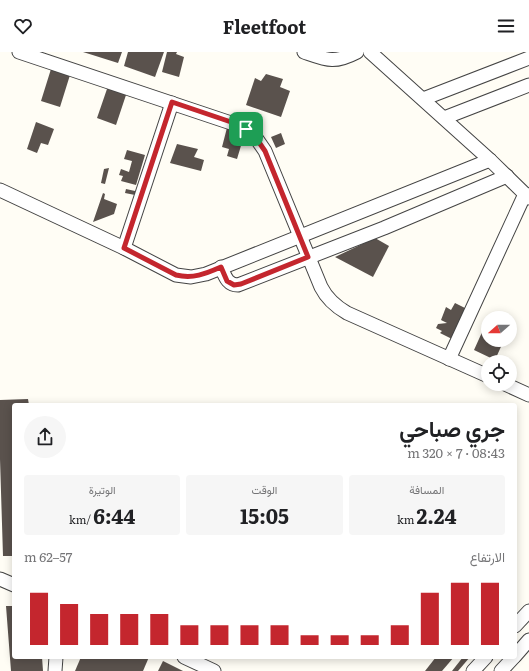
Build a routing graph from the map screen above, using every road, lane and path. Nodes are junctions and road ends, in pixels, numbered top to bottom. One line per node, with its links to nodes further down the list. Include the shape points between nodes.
1 (19, 52): 8 (street)
2 (304, 52): 3 (street, via 337,60)
3 (357, 52)
4 (370, 52): 7 (street)
5 (529, 58): 7 (street)
6 (529, 85): 9 (street)
7 (423, 100): 9 (street)
8 (172, 102): 14 (street, via 237,124 254,135 265,151); 15 (street)
9 (444, 118): 10 (street)
10 (490, 160): 11 (street); 14 (street)
11 (507, 176): 13 (street); 16 (street)
12 (0, 190): 15 (street)
13 (527, 196): 18 (street)
14 (300, 237): 16 (street); 17 (street)
15 (124, 248): 17 (street, via 184,277 199,276)
16 (308, 257): 17 (street, via 238,285 227,281); 18 (street, via 324,294 334,305)
17 (221, 267)
18 (449, 359): 19 (street)
19 (481, 373)
20 (517, 390): 21 (street)
21 (529, 395)
22 (0, 579): 23 (street)
23 (12, 584)
24 (529, 611): 25 (street)
25 (517, 624)
26 (529, 640): 27 (street)
27 (517, 653)
28 (56, 659): 33 (street)
29 (189, 659): 32 (street)
30 (484, 659): 35 (street)
31 (511, 659): 36 (street)
32 (200, 664): 34 (street)
33 (55, 671)
34 (214, 671)
35 (473, 671)
36 (501, 671)

